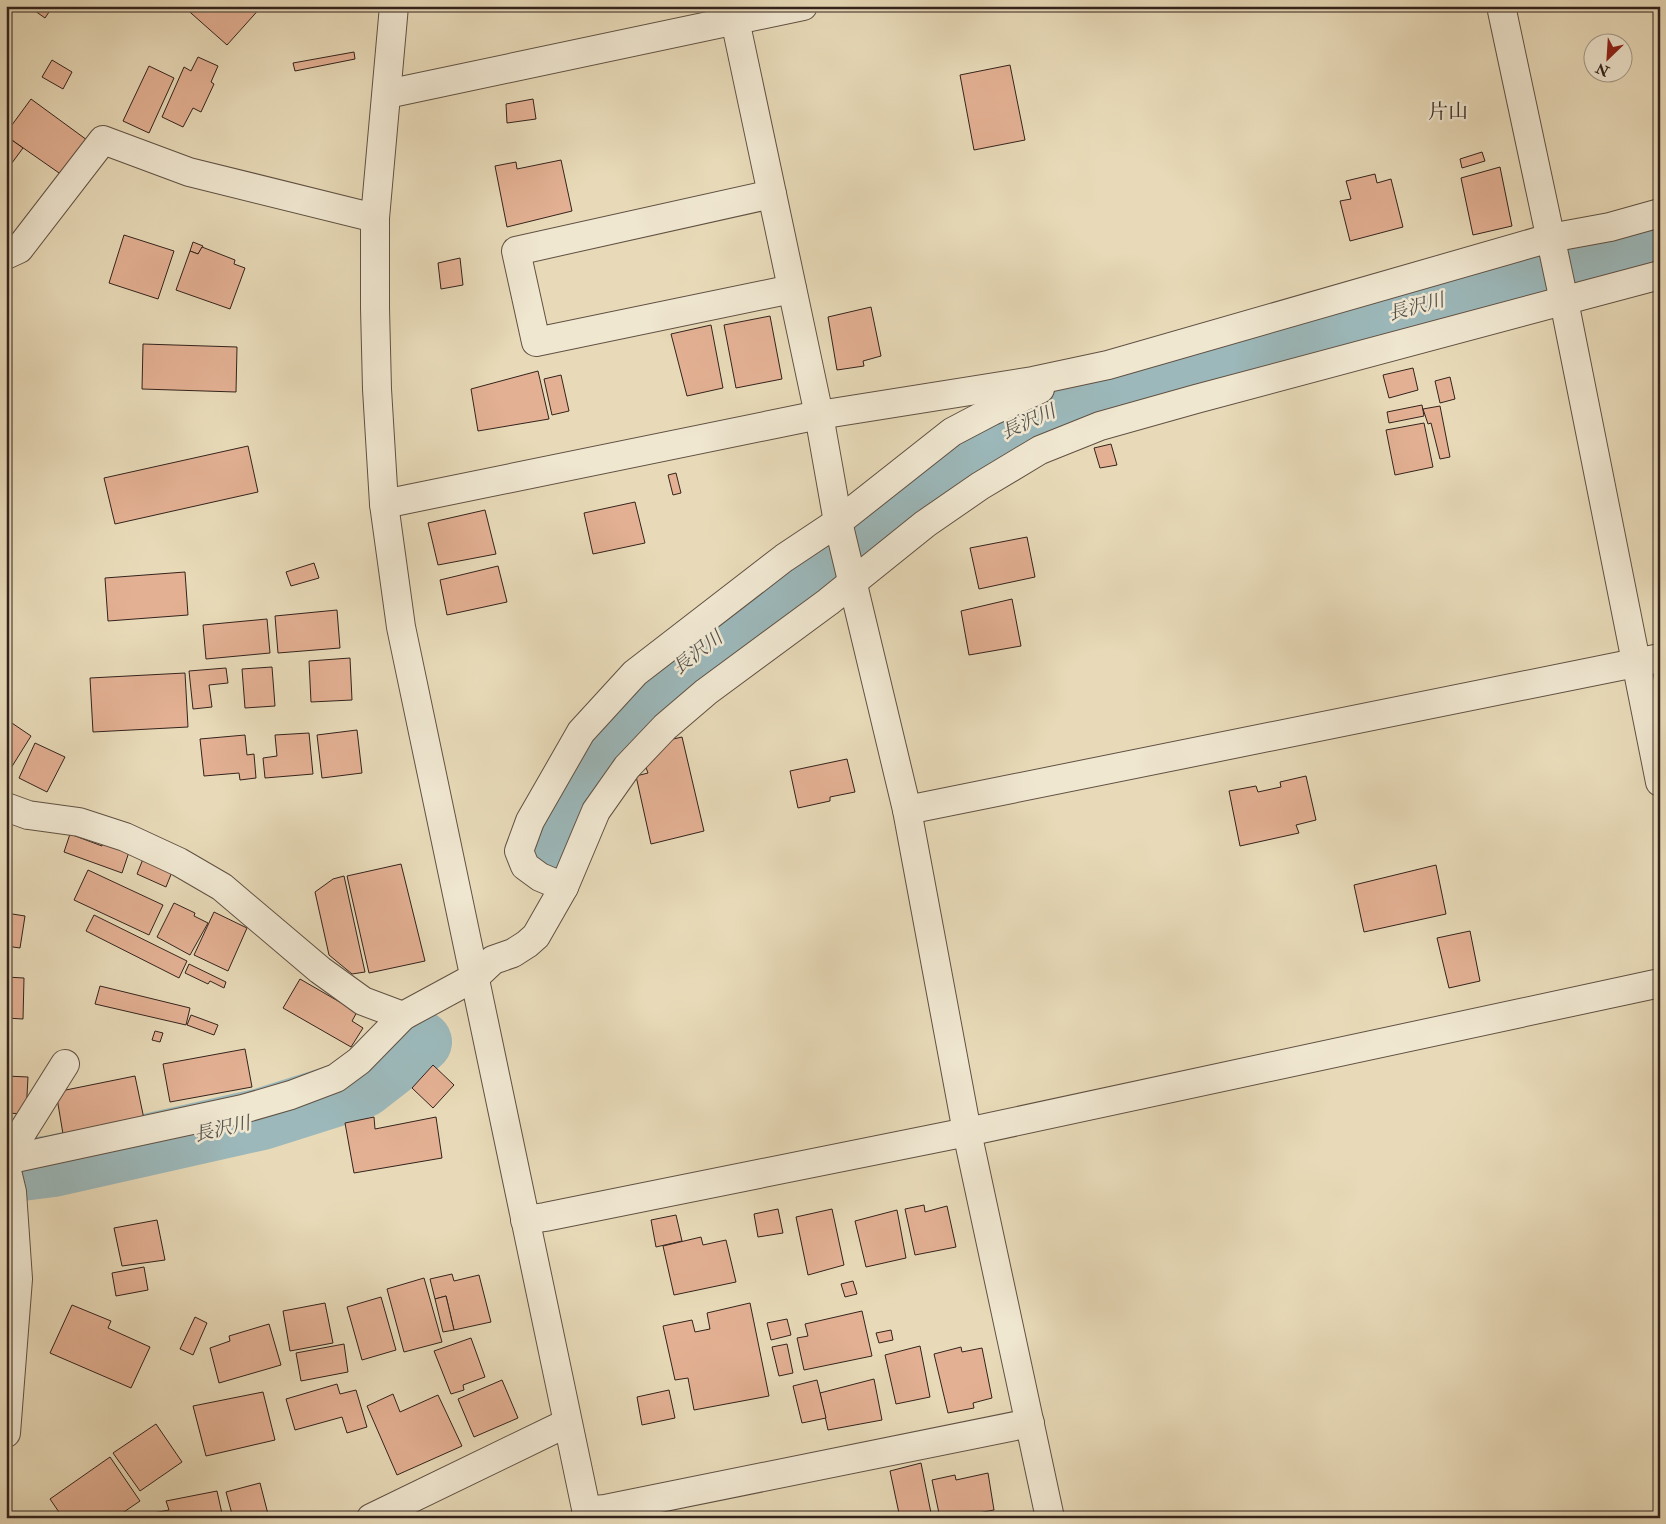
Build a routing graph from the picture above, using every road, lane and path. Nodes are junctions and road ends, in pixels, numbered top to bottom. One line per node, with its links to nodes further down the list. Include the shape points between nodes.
1 (394, 6): 5 (street)
2 (803, 6): 4 (street)
3 (1501, 6): 9 (street)
4 (735, 20): 5 (street); 6 (street)
5 (387, 94): 8 (street)
6 (772, 194): 12 (street); 12 (street, via 516,251 536,342)
7 (1660, 213): 9 (street)
8 (375, 218): 10 (street, via 189,172 103,140 20,249); 16 (street, via 377,389)
9 (1552, 243): 13 (street); 14 (street)
10 (6, 254)
11 (1660, 275): 13 (street)
12 (792, 289): 15 (street)
13 (1563, 296): 18 (street, via 1100,426 1040,450 925,524); 19 (street)
14 (1108, 365): 15 (street, via 1033,381); 17 (street, via 1034,391 952,432)
15 (819, 415): 16 (street); 17 (street)
16 (384, 504): 24 (street, via 401,627)
17 (838, 522): 18 (street); 23 (street, via 784,558 635,673 581,732 530,821 519,851 525,866 540,877)
18 (852, 582): 22 (street); 23 (street, via 706,692 665,727 627,767 596,811)
19 (1648, 661): 20 (street); 22 (street)
20 (1660, 782)
21 (6, 807): 26 (street, via 28,815 78,822 125,836 179,862 222,887 320,970 363,1001)
22 (906, 810): 28 (street)
23 (564, 887): 24 (street, via 536,936 513,953 493,960)
24 (475, 977): 26 (street); 31 (street)
25 (1660, 984): 28 (street)
26 (403, 1016): 29 (street, via 359,1061 336,1078 318,1085 242,1109)
27 (65, 1064): 29 (street)
28 (967, 1132): 31 (street); 33 (street)
29 (6, 1159)
30 (8, 1176): 34 (street, via 18,1279)
31 (525, 1220): 32 (street)
32 (567, 1423): 35 (street); 36 (street)
33 (1030, 1423): 35 (street); 37 (street)
34 (6, 1433)
35 (587, 1514)
36 (371, 1518)
37 (1050, 1518)

